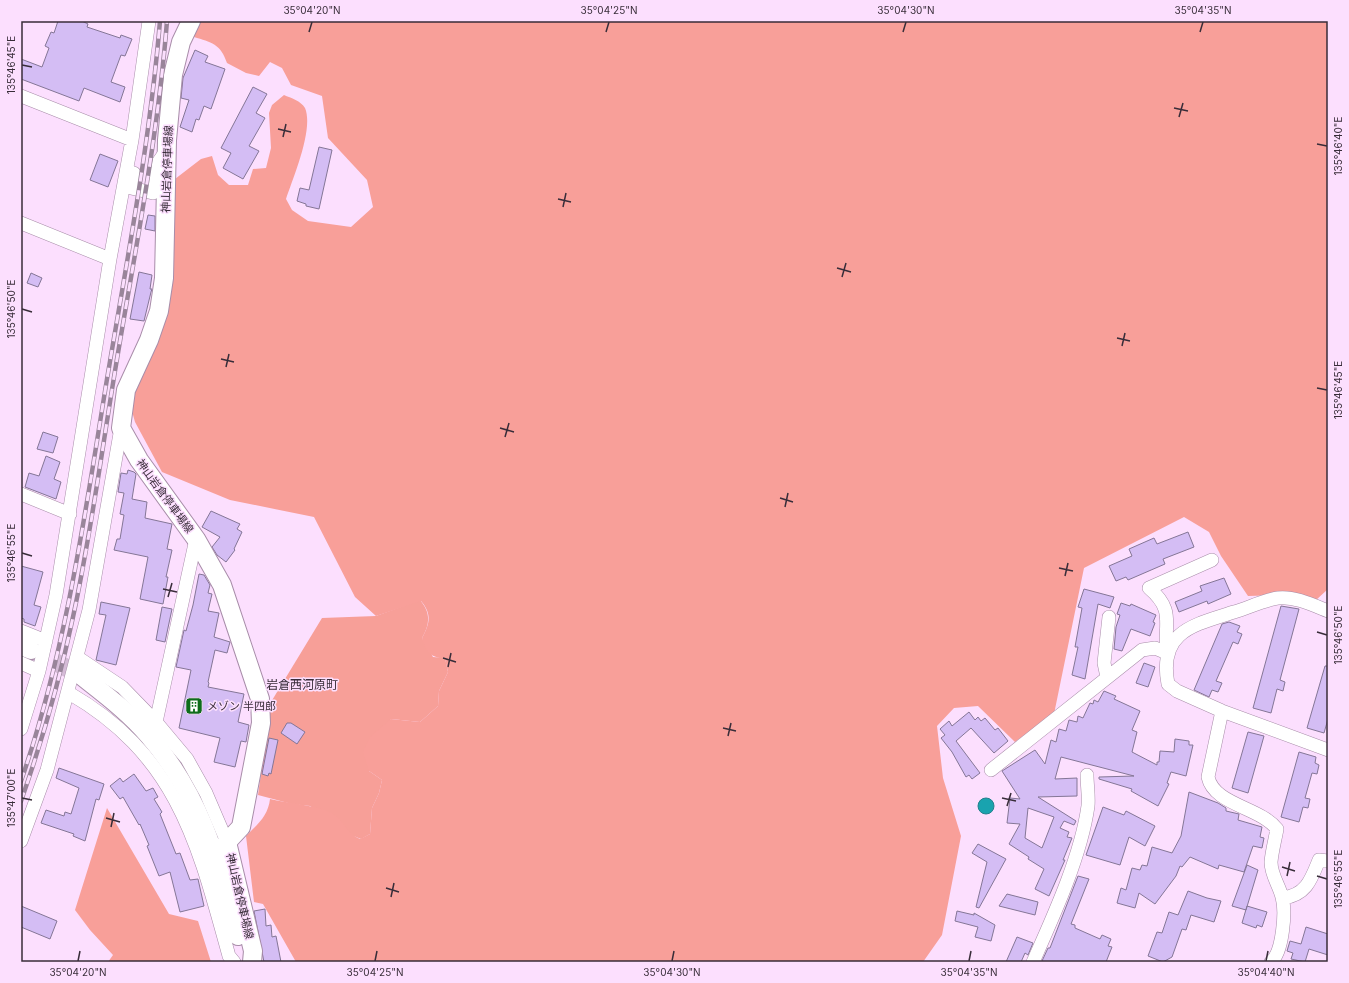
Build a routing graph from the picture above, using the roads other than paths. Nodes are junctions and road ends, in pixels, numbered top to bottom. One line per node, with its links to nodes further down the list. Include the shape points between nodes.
1 (191, 21): 5 (main road, 神山岩倉停車場線, via 181,42 173,74)
2 (145, 22): 4 (street)
3 (21, 96): 4 (street)
4 (132, 140): 6 (street)
5 (167, 153): 6 (street, via 162,155 159,161 153,193 131,188 136,162); 9 (main road, 神山岩倉停車場線, via 164,278 159,311 126,390)
6 (129, 160): 8 (street)
7 (21, 223): 8 (street)
8 (110, 259): 11 (street)
9 (121, 428): 12 (main road, 神山岩倉停車場線, via 138,460); 19 (street)
10 (21, 494): 11 (street)
11 (70, 514): 17 (street, via 56,595)
12 (196, 539): 24 (street); 30 (main road, 神山岩倉停車場線, via 222,585 260,699 261,723 241,827)
13 (1212, 560): 18 (street, via 1149,588 1158,596 1168,615)
14 (1328, 611): 18 (street, via 1310,604 1279,598 1193,625 1180,635)
15 (1109, 617): 21 (street, via 1104,663)
16 (21, 631): 17 (street)
17 (30, 650): 20 (street); 20 (street)
18 (1167, 653): 21 (street, via 1155,648 1142,650); 23 (street, via 1165,670 1168,684 1177,691)
19 (78, 666): 22 (street); 24 (street, via 122,687); 35 (main road, via 136,722 186,787 218,860)
20 (39, 671): 25 (street)
21 (1107, 677): 27 (street)
22 (68, 693): 29 (street, via 47,770); 34 (street, via 124,733 144,754 173,794 204,866 229,956)
23 (1222, 711): 26 (street); 32 (street, via 1208,777 1210,786 1217,794 1270,820 1277,829 1271,863)
24 (156, 722): 30 (street, via 187,759 206,793)
25 (21, 729)
26 (1328, 750)
27 (991, 770)
28 (1087, 775): 37 (street, via 1088,804 1083,830 1070,872)
29 (21, 841)
30 (227, 842): 36 (main road, 神山岩倉停車場線, via 253,951)
31 (1328, 861): 32 (street, via 1319,860 1312,878 1301,893)
32 (1282, 898): 33 (street, via 1283,931)
33 (1274, 961)
34 (234, 962)
35 (245, 962)
36 (252, 962)
37 (1033, 962)

